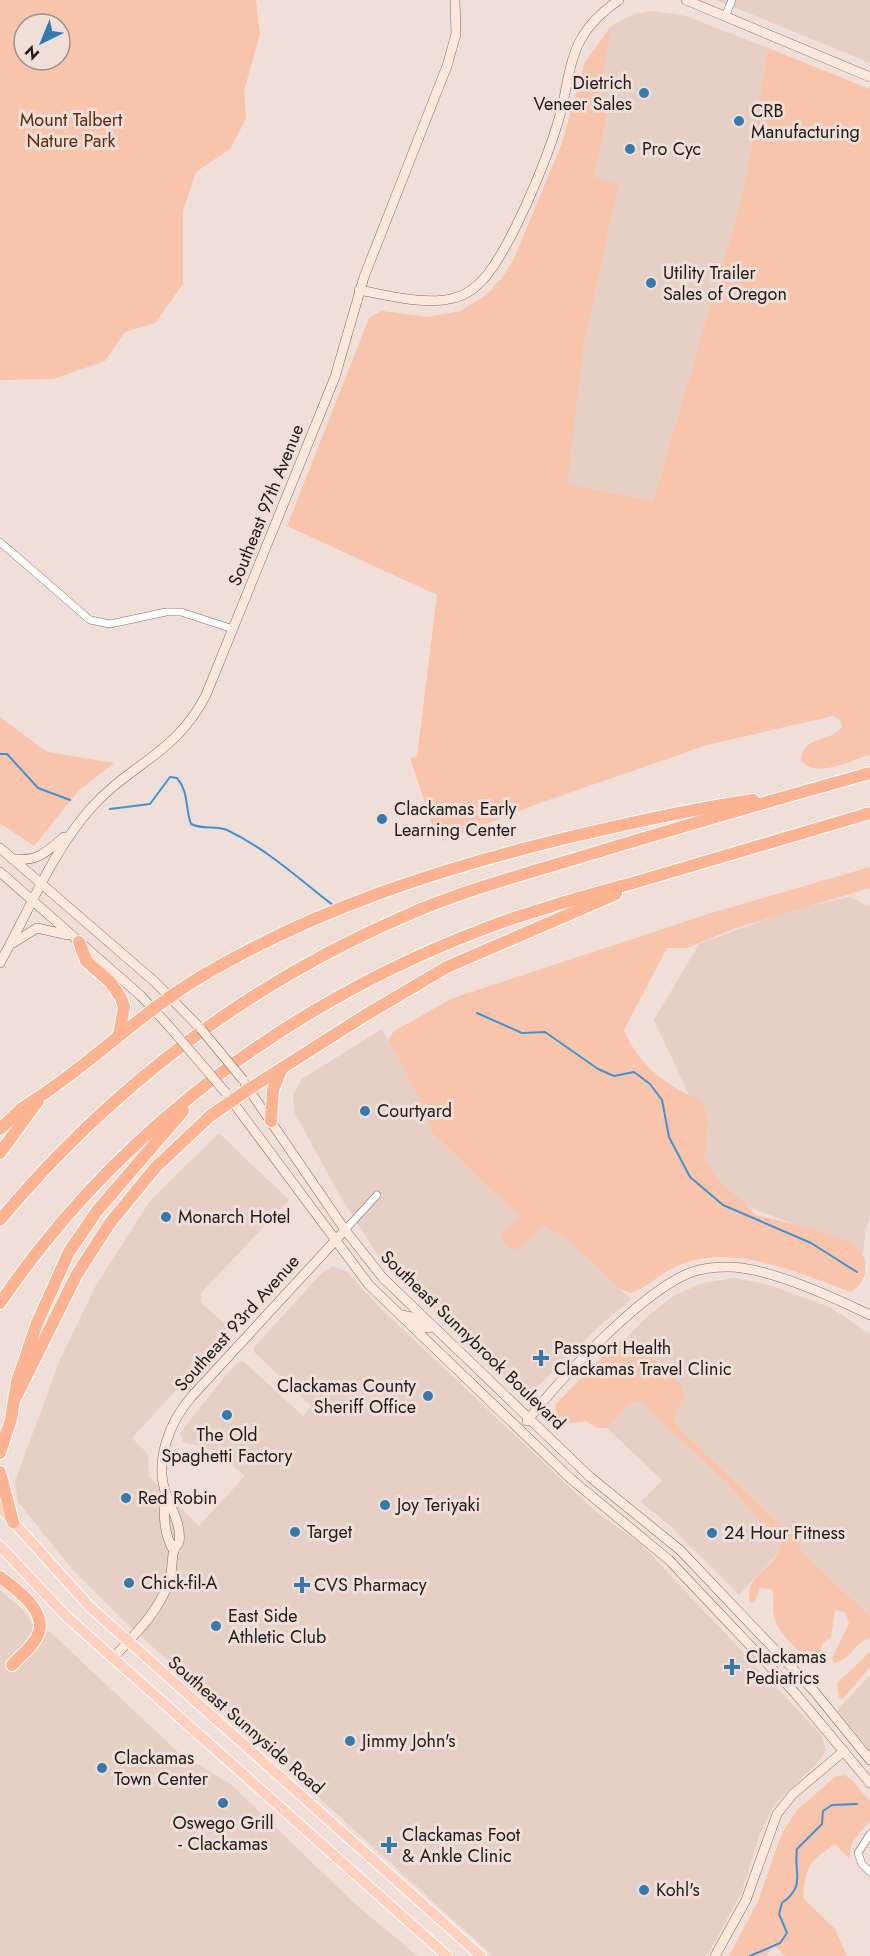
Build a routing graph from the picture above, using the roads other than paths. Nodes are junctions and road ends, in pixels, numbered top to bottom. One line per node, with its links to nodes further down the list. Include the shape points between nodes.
1 (455, 0): 7 (street, Southeast 97th Avenue, via 456,29 450,58)
2 (619, 0): 7 (street, via 602,12 579,43 555,131 511,234 487,275 470,291 452,299 418,299)
3 (686, 0): 5 (street)
4 (732, 0): 5 (street)
5 (725, 17): 6 (street)
6 (870, 77)
7 (359, 290): 9 (street, Southeast 97th Avenue, via 335,377)
8 (0, 542): 9 (street, via 90,620 110,624 181,612)
9 (233, 629): 13 (street, Southeast 97th Avenue, via 192,721 170,745 104,795)
10 (870, 773): 11 (highway)
11 (793, 795): 23 (highway, via 684,810 521,849 401,885 260,945); 35 (highway, via 457,896 382,926 300,968 216,1021 131,1085 53,1159)
12 (870, 813): 17 (highway)
13 (74, 828): 15 (street, via 39,858); 18 (street, Southeast 97th Avenue)
14 (0, 848): 15 (street, Southeast Sunnybrook Boulevard)
15 (12, 859): 18 (street, Southeast Sunnybrook Boulevard)
16 (0, 872): 19 (street, Southeast Sunnybrook Boulevard)
17 (667, 872): 26 (highway, via 447,968); 27 (highway, via 512,920 418,956 318,1008)
18 (41, 885): 19 (street, Southeast 97th Avenue); 23 (street, Southeast Sunnybrook Boulevard)
19 (33, 901): 20 (street, Southeast Sunnybrook Boulevard); 21 (street, Southeast 97th Avenue)
20 (76, 940): 21 (street, via 37,928); 24 (street, Southeast Sunnybrook Boulevard); 25 (highway, via 86,961 110,982 121,998 124,1007)
21 (9, 947): 22 (street, Southeast 97th Avenue)
22 (0, 963)
23 (170, 996): 24 (highway); 28 (street, Southeast Sunnybrook Boulevard, bridge)
24 (153, 1009): 25 (highway); 30 (street, Southeast Sunnybrook Boulevard, bridge)
25 (119, 1035): 29 (highway)
26 (283, 1067): 28 (highway); 31 (highway, via 273,1090)
27 (207, 1083): 38 (highway, via 98,1182 33,1257); 42 (highway, via 97,1211 73,1246 37,1323 17,1382)
28 (246, 1084): 30 (highway); 31 (street, Southeast Sunnybrook Boulevard)
29 (40, 1097): 32 (highway); 33 (highway)
30 (229, 1097): 37 (street, Southeast Sunnybrook Boulevard); 42 (highway, via 154,1168 110,1223 77,1274)
31 (271, 1122): 36 (street, Southeast Sunnybrook Boulevard)
32 (0, 1129)
33 (0, 1153)
34 (377, 1195): 36 (street, Southeast 93rd Avenue)
35 (0, 1220)
36 (345, 1230): 37 (street, Southeast 93rd Avenue); 41 (street, Southeast Sunnybrook Boulevard, via 377,1271)
37 (334, 1241): 39 (street, Southeast Sunnybrook Boulevard, via 369,1285); 51 (street, Southeast 93rd Avenue, via 181,1411 165,1448 163,1473 163,1510 174,1551 172,1573 152,1614)
38 (0, 1303)
39 (400, 1315): 41 (street, via 424,1328); 44 (street, Southeast Sunnybrook Boulevard)
40 (870, 1315): 43 (street, via 768,1273 730,1266 692,1272 667,1285 607,1335)
41 (433, 1327): 43 (street, Southeast Sunnybrook Boulevard)
42 (16, 1397): 45 (highway)
43 (530, 1419): 44 (street); 55 (street, Southeast Sunnybrook Boulevard, via 590,1477 680,1550 814,1691)
44 (520, 1430): 54 (street, Southeast Sunnybrook Boulevard, via 581,1488 669,1560 795,1693)
45 (0, 1453)
46 (0, 1472): 48 (highway)
47 (0, 1508): 48 (main road, Southeast Sunnyside Road)
48 (13, 1522): 51 (main road, Southeast Sunnyside Road, via 53,1569)
49 (0, 1546): 52 (main road, Southeast Sunnyside Road, via 61,1611)
50 (0, 1577): 53 (highway, via 28,1602 39,1618 38,1634)
51 (128, 1642): 52 (street, Southeast 93rd Avenue); 60 (main road, Southeast Sunnyside Road)
52 (113, 1658): 59 (main road, Southeast Sunnyside Road)
53 (12, 1665)
54 (844, 1751): 56 (street, Southeast Sunnybrook Boulevard); 61 (street, via 793,1794 777,1814 746,1900)
55 (870, 1760)
56 (870, 1784)
57 (870, 1834): 58 (street, via 858,1853)
58 (870, 1872)
59 (447, 1956)
60 (481, 1956)
61 (715, 1956)

